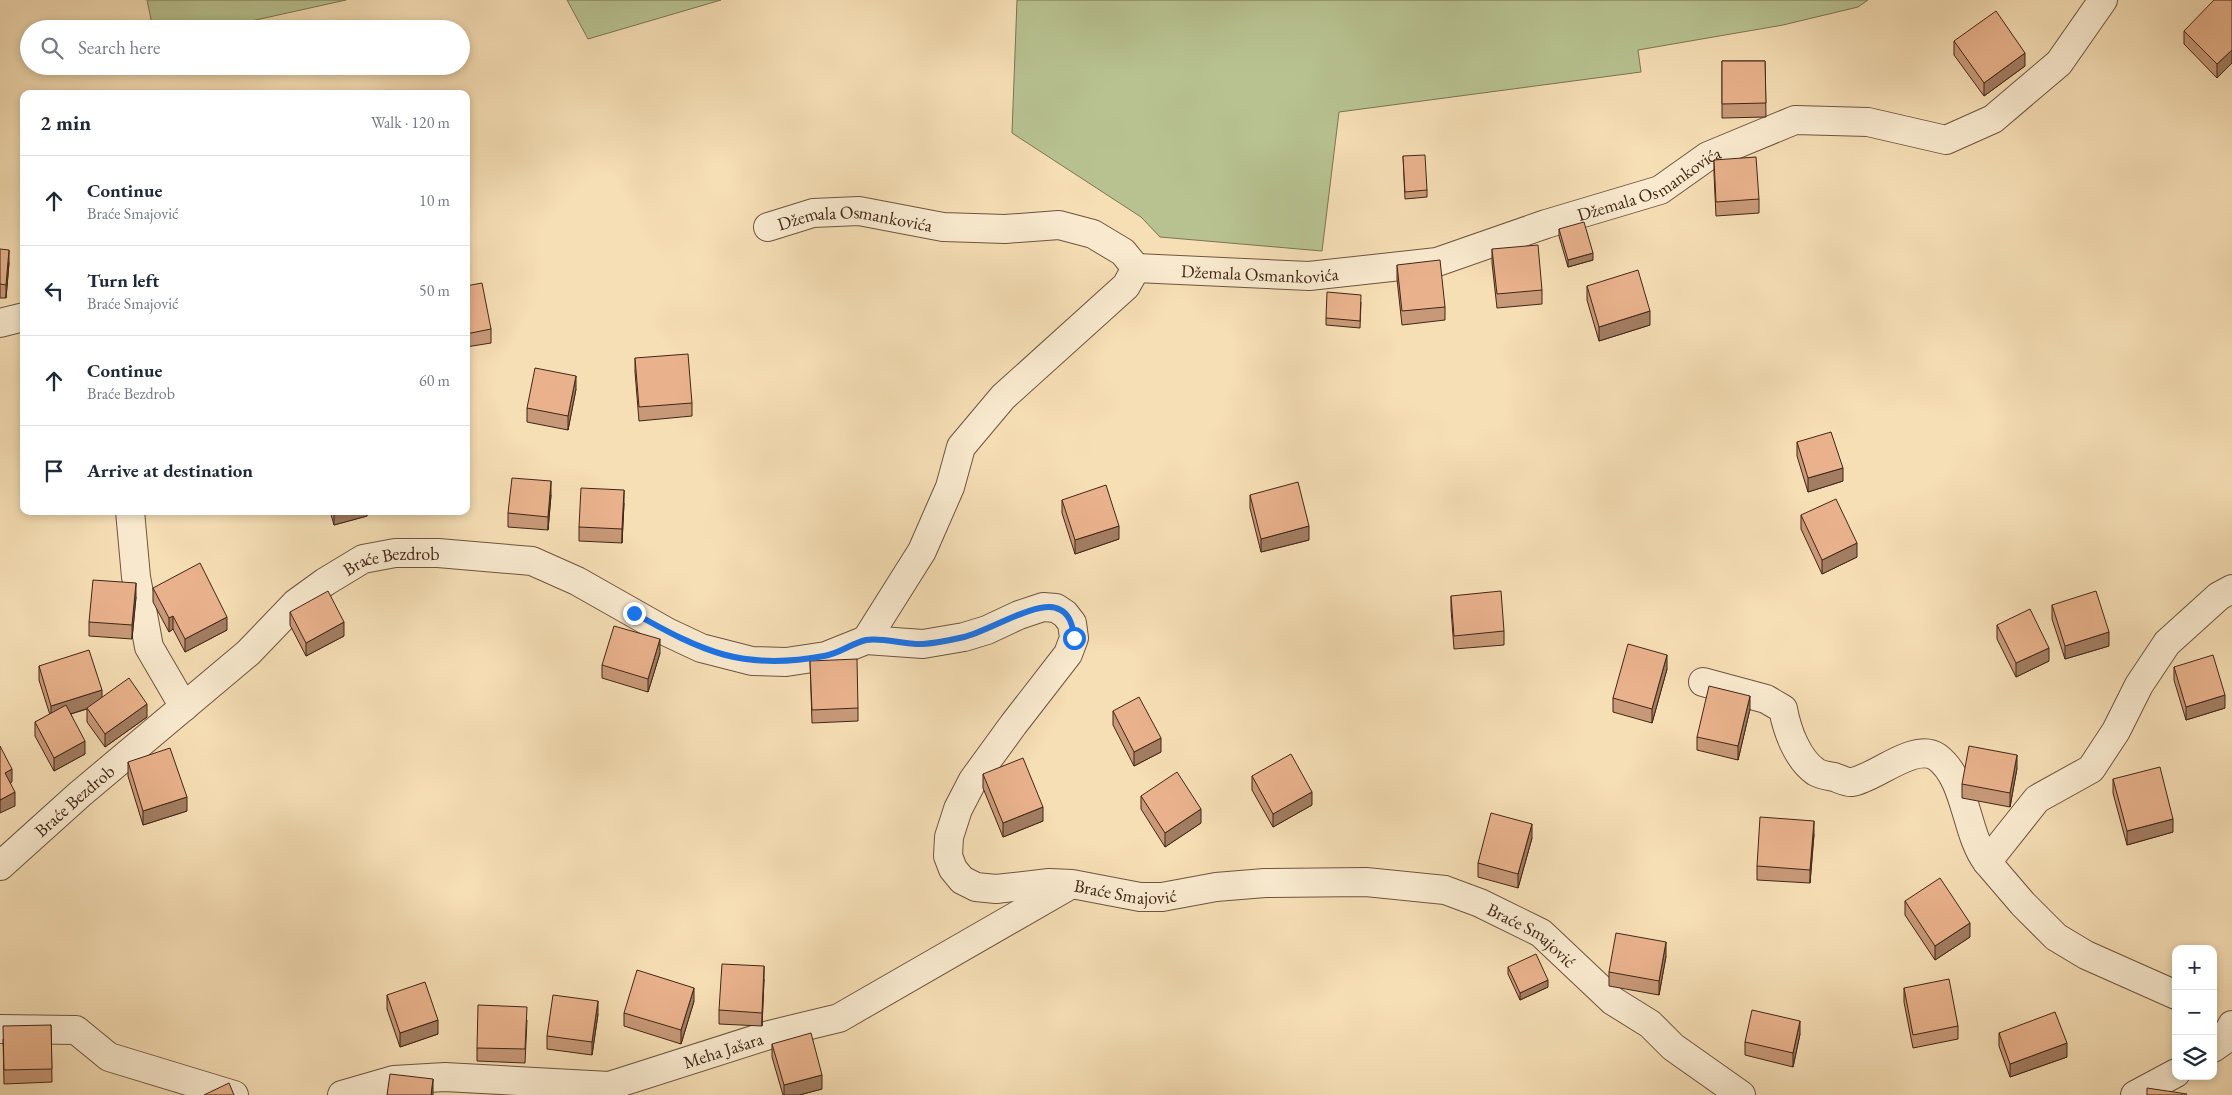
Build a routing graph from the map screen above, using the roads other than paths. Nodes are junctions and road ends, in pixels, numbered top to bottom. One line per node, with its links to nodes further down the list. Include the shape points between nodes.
1 (2103, 0): 3 (street, Džemala Osmankovića, via 2059,63 1993,119 1946,140 1868,122 1795,120 1708,156 1660,190 1546,224 1437,262 1309,276)
2 (768, 227): 3 (street, Džemala Osmankovića, via 813,213 859,211 943,227 1005,229 1059,225 1093,234 1123,252)
3 (1136, 268): 8 (street, via 1126,286 1003,397 961,447 950,487 922,551)
4 (20, 318): 5 (street)
5 (0, 323)
6 (130, 515): 10 (street, via 136,577 149,647)
7 (2232, 588): 11 (street, via 2167,643 2091,770 2037,799)
8 (866, 640): 10 (street, Braće Bezdrob, via 826,656 786,662 752,661 701,648 577,581 532,561 438,553 395,554 363,559 296,603 248,653); 13 (street, Braće Smajović, via 923,644 987,630 1019,614 1043,607 1056,608 1065,614 1072,623 1074,638 1068,654 973,780 958,808 949,837 948,856 962,880 976,887)
9 (1703, 682): 11 (street, via 1766,699 1783,710 1788,734 1816,772 1850,782 1868,778 1919,753 1935,756 1948,769 1980,853)
10 (184, 707): 12 (street, Braće Bezdrob)
11 (1987, 862): 14 (street, via 2056,937 2086,955)
12 (0, 866)
13 (1072, 884): 21 (street, Meha Jašara, via 839,1018 769,1035 609,1086 445,1078 394,1080); 22 (street, Braće Smajović, via 1140,897 1265,883 1366,882 1445,890 1541,933 1613,1001 1650,1024 1673,1047)
14 (2172, 993)
15 (2217, 1013): 16 (street)
16 (2232, 1024): 18 (street)
17 (0, 1028): 20 (street, via 76,1030 109,1057)
18 (2217, 1045)
19 (2172, 1075): 23 (street)
20 (234, 1095)
21 (342, 1095)
22 (1742, 1095)
23 (2135, 1095)

